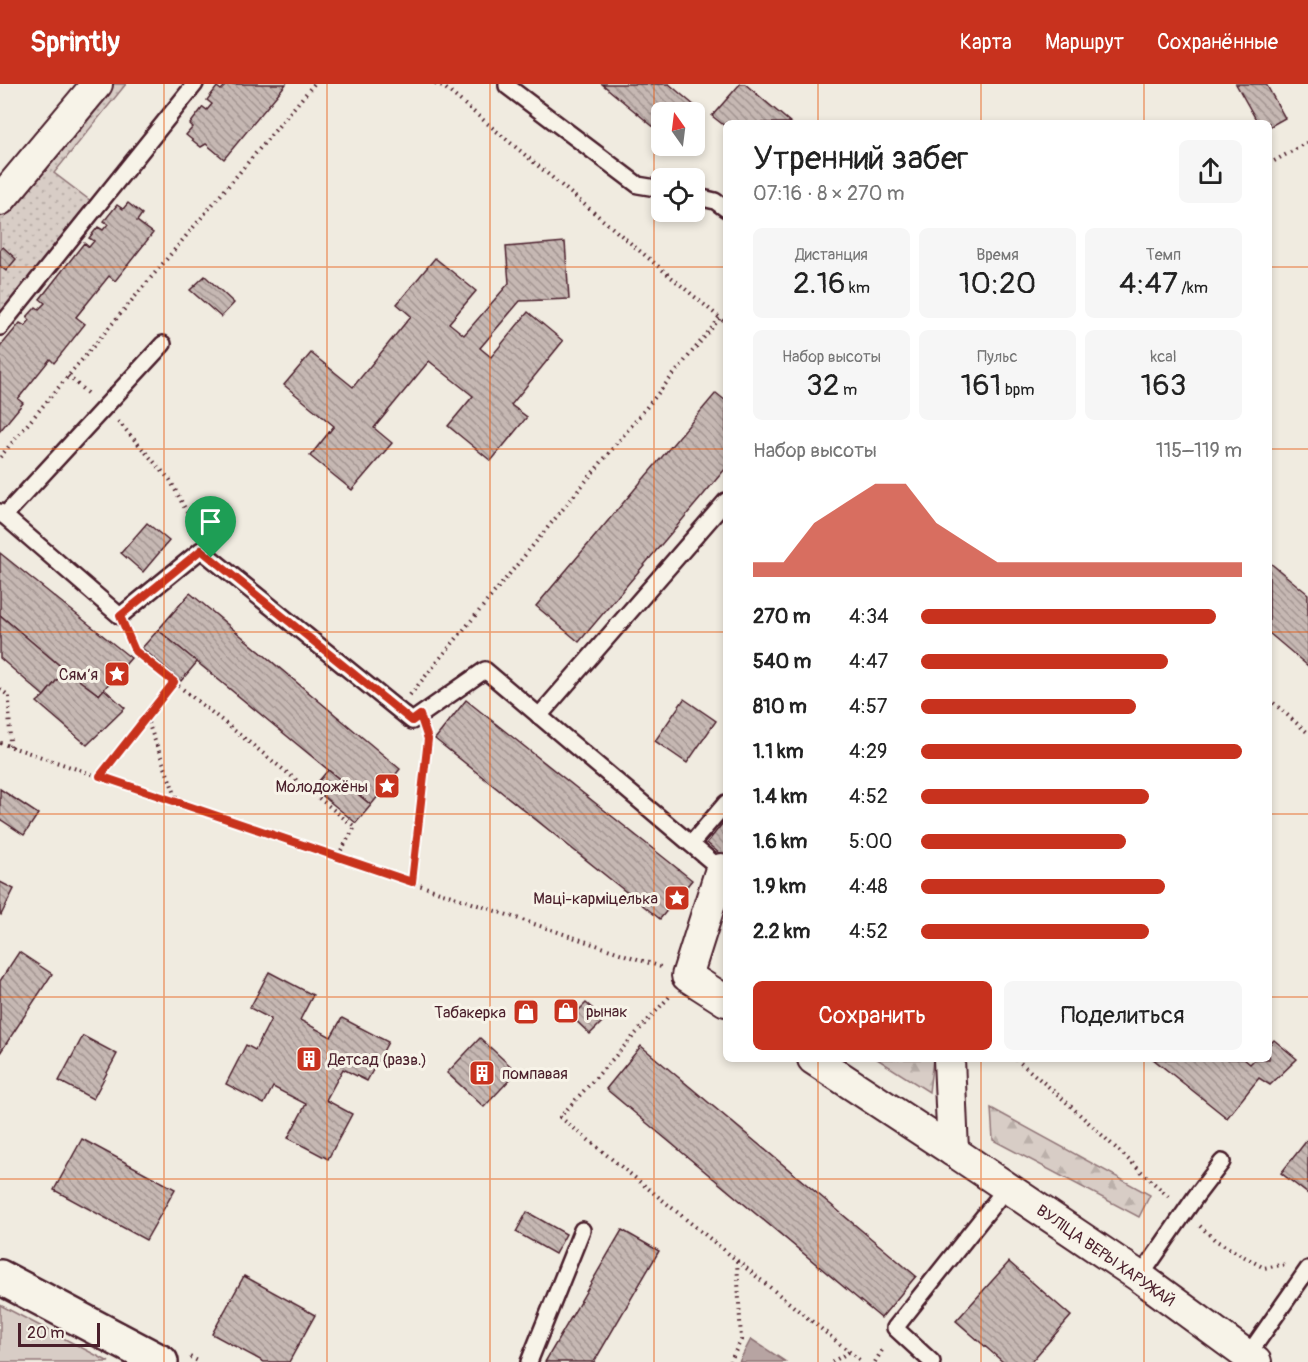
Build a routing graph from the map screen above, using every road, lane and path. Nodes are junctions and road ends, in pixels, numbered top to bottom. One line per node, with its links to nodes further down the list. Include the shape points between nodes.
1 (97, 84): 10 (street)
2 (195, 84): 14 (lane)
3 (314, 84): 16 (path)
4 (435, 84): 12 (path, via 445,88)
5 (507, 84): 8 (lane, via 638,184)
6 (1308, 141): 7 (path)
7 (1272, 162)
8 (651, 187)
9 (705, 199): 11 (lane)
10 (0, 200)
11 (723, 206)
12 (720, 318): 13 (path); 26 (path)
13 (723, 320)
14 (0, 327)
15 (163, 344): 17 (lane)
16 (68, 376): 17 (path); 18 (path)
17 (103, 408): 20 (lane); 21 (path, via 170,480)
18 (0, 457)
19 (723, 504): 28 (lane)
20 (2, 514): 22 (lane)
21 (211, 558): 22 (lane, via 201,550); 26 (lane)
22 (120, 616): 23 (path, via 135,651)
23 (174, 682): 29 (path); 37 (path, via 355,827)
24 (0, 689): 32 (path, via 9,696)
25 (1272, 702): 30 (path)
26 (398, 709): 27 (lane, via 412,721)
27 (420, 715): 28 (lane, via 485,670); 39 (path, via 428,739)
28 (539, 716): 36 (lane)
29 (146, 717): 33 (path); 34 (path)
30 (1308, 733)
31 (0, 742): 32 (path)
32 (10, 746): 33 (path)
33 (100, 776): 34 (path)
34 (178, 803): 37 (path)
35 (723, 806): 36 (lane)
36 (691, 844): 38 (lane)
37 (337, 857): 39 (path)
38 (723, 871): 40 (street)
39 (412, 882): 40 (path)
40 (687, 976): 41 (street); 50 (path, via 560,1117)
41 (723, 999)
42 (818, 1062): 45 (street, ВУЛІЦА ВЕРЫ ХАРУЖАЙ)
43 (949, 1062): 45 (street)
44 (1020, 1062): 48 (path)
45 (953, 1151): 47 (street, ВУЛІЦА ВЕРЫ ХАРУЖАЙ)
46 (1222, 1162): 48 (lane)
47 (1007, 1187): 53 (street, ВУЛІЦА ВЕРЫ ХАРУЖАЙ); 61 (lane, via 895,1328)
48 (1185, 1212): 51 (path, via 1215,1240 1264,1268); 53 (lane)
49 (582, 1230): 57 (lane)
50 (737, 1261): 54 (path); 58 (path, via 741,1340)
51 (1303, 1266): 55 (lane)
52 (0, 1277): 56 (street)
53 (1140, 1277): 55 (street, ВУЛІЦА ВЕРЫ ХАРУЖАЙ)
54 (850, 1352): 59 (path); 60 (path)
55 (1252, 1358)
56 (161, 1362)
57 (530, 1362)
58 (730, 1362)
59 (832, 1362)
60 (862, 1362)
61 (932, 1362)

